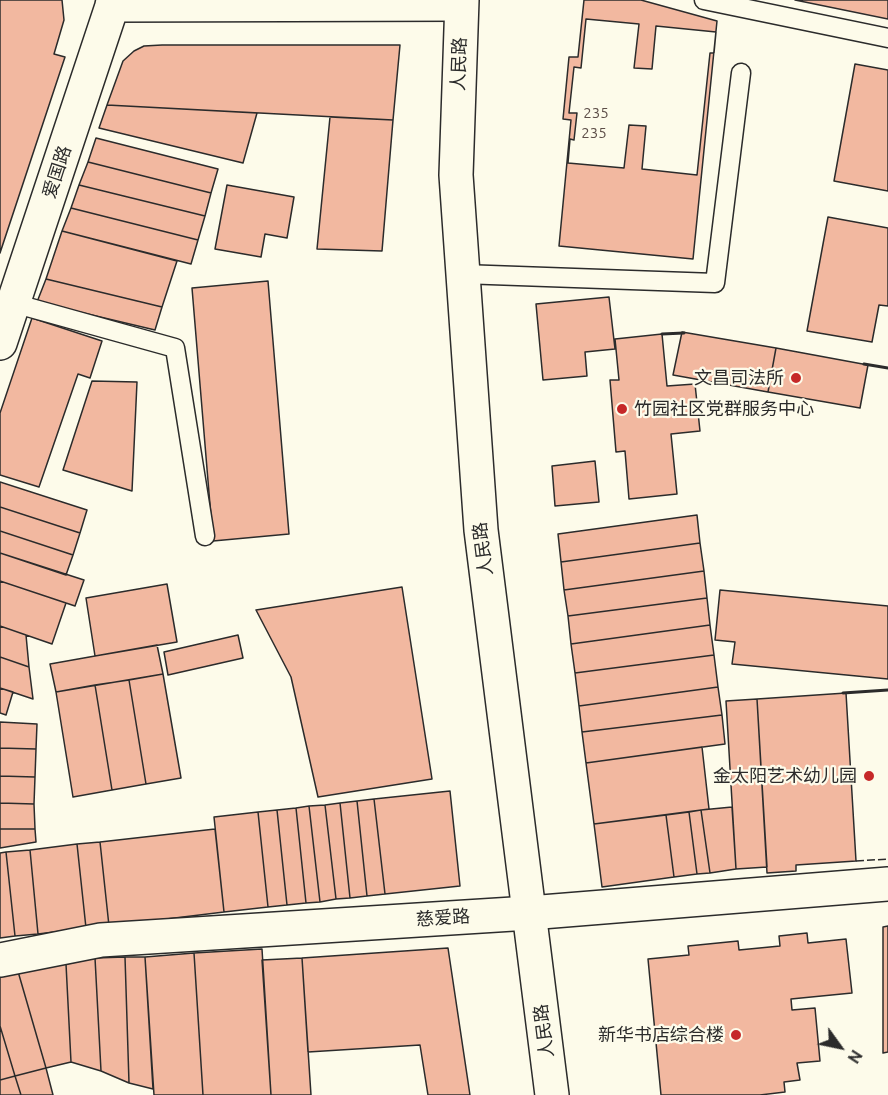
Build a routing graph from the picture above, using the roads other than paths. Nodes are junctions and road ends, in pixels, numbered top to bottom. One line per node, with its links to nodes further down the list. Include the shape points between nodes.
1 (704, 0): 4 (lane)
2 (462, 2): 3 (street); 6 (street, 人民路, via 456,175)
3 (113, 3): 7 (street, 爱国路)
4 (888, 38)
5 (741, 73): 6 (lane, via 715,283)
6 (462, 274): 11 (street, 人民路, via 480,530)
7 (13, 303): 8 (street, 爱国路); 9 (lane, via 175,348)
8 (0, 343)
9 (205, 536)
10 (888, 884): 11 (street, 慈爱路)
11 (529, 913): 12 (street, 慈爱路, via 101,940); 13 (street, 人民路)
12 (0, 960)
13 (552, 1095)

